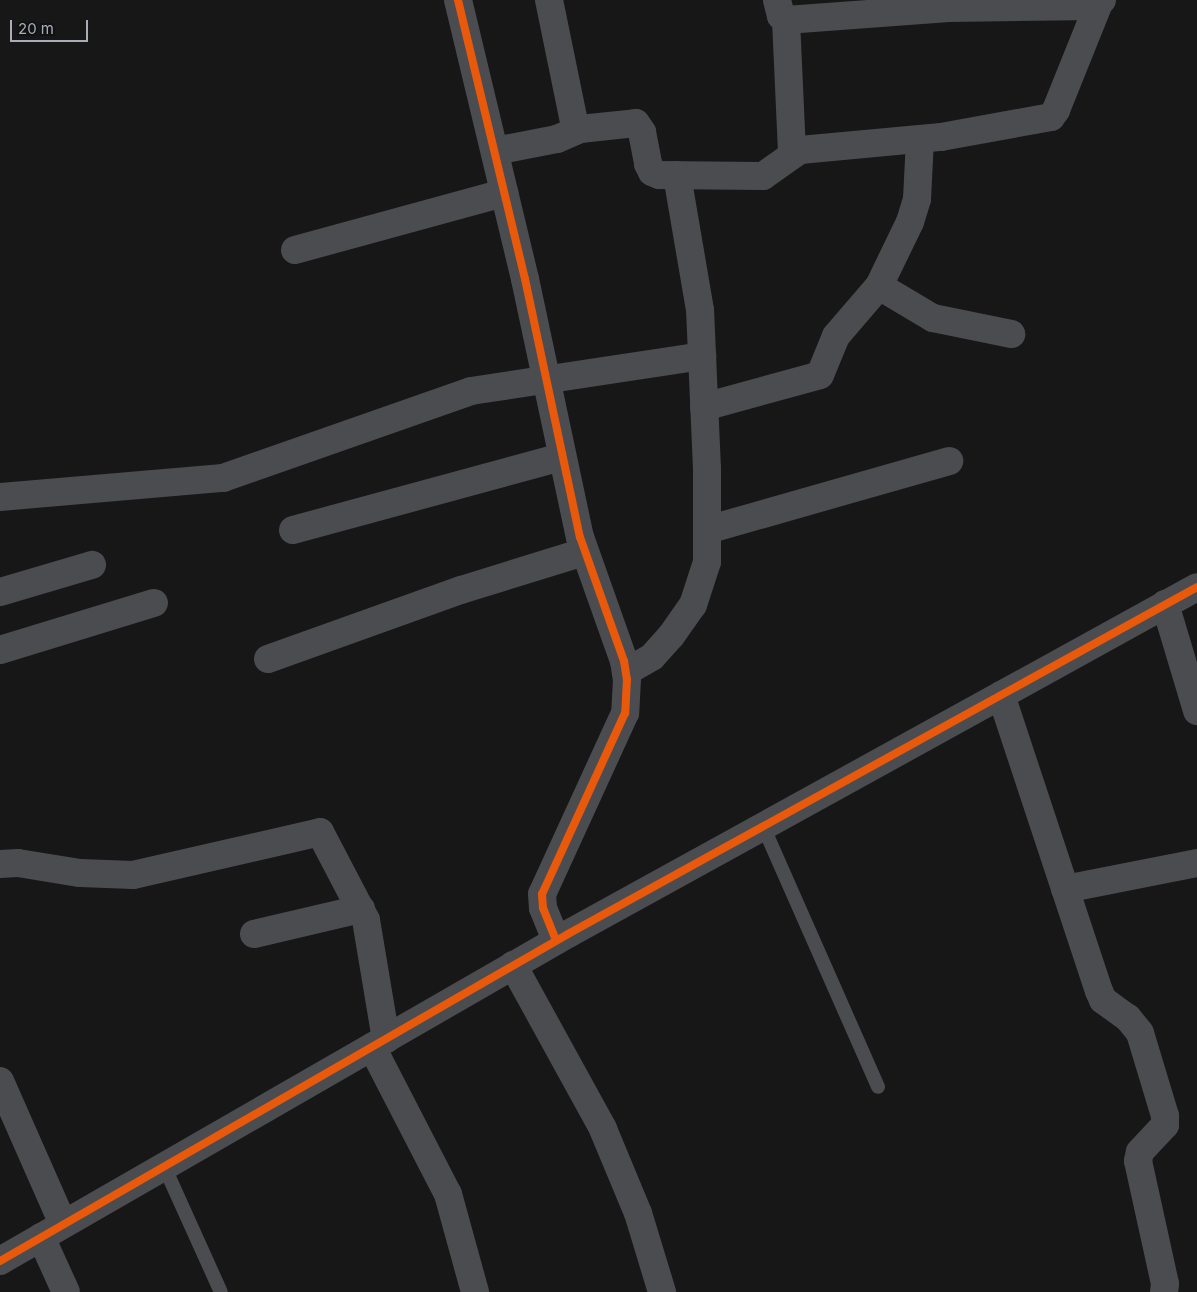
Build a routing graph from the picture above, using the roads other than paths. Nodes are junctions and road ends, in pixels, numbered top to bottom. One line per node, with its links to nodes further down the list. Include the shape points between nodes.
1 (458, 0): 7 (street)
2 (549, 0): 5 (street, via 574,122)
3 (1101, 2): 4 (street); 6 (street, via 1051,117)
4 (781, 10): 8 (street)
5 (580, 129): 7 (street, via 557,139); 9 (street, via 636,123 642,132 652,172)
6 (920, 140): 8 (street, via 800,150); 12 (street, via 914,209)
7 (495, 151): 10 (street)
8 (792, 154): 9 (street, via 763,176)
9 (677, 175): 14 (street, via 698,290)
10 (504, 193): 11 (street); 15 (street)
11 (295, 250)
12 (879, 286): 13 (street, via 933,318); 16 (street, via 836,336 820,375)
13 (1011, 334)
14 (702, 356): 15 (street); 16 (street)
15 (544, 378): 17 (street); 19 (street, via 460,394 239,475)
16 (704, 407): 21 (street)
17 (562, 457): 20 (street); 22 (street)
18 (949, 461): 21 (street)
19 (0, 497)
20 (293, 530)
21 (707, 530): 30 (street, via 707,562 693,605 652,657)
22 (584, 552): 29 (street, via 461,590); 30 (street)
23 (92, 565): 25 (street)
24 (1197, 587): 27 (street)
25 (0, 592)
26 (154, 603): 28 (street)
27 (1165, 604): 31 (street); 32 (street)
28 (0, 650)
29 (268, 659)
30 (626, 672): 39 (street, via 624,713 542,894 543,908)
31 (1001, 695): 33 (street); 36 (street)
32 (1197, 711)
33 (764, 826): 39 (street); 43 (lane)
34 (0, 864): 37 (street, via 133,875 320,832)
35 (1197, 864): 36 (street)
36 (1065, 889): 51 (street, via 1103,1000 1128,1018 1140,1033 1165,1116 1165,1125 1140,1152 1138,1160 1166,1284)
37 (361, 909): 38 (street); 41 (street, via 368,929)
38 (254, 934)
39 (556, 941): 40 (street)
40 (513, 965): 41 (street); 50 (street, via 606,1136 638,1213)
41 (379, 1043): 44 (street); 49 (street, via 448,1194)
42 (0, 1081): 45 (street)
43 (878, 1087)
44 (164, 1166): 45 (street); 48 (lane)
45 (52, 1231): 46 (street); 47 (street)
46 (0, 1261)
47 (66, 1292)
48 (221, 1292)
49 (474, 1292)
50 (662, 1292)
51 (1164, 1292)

